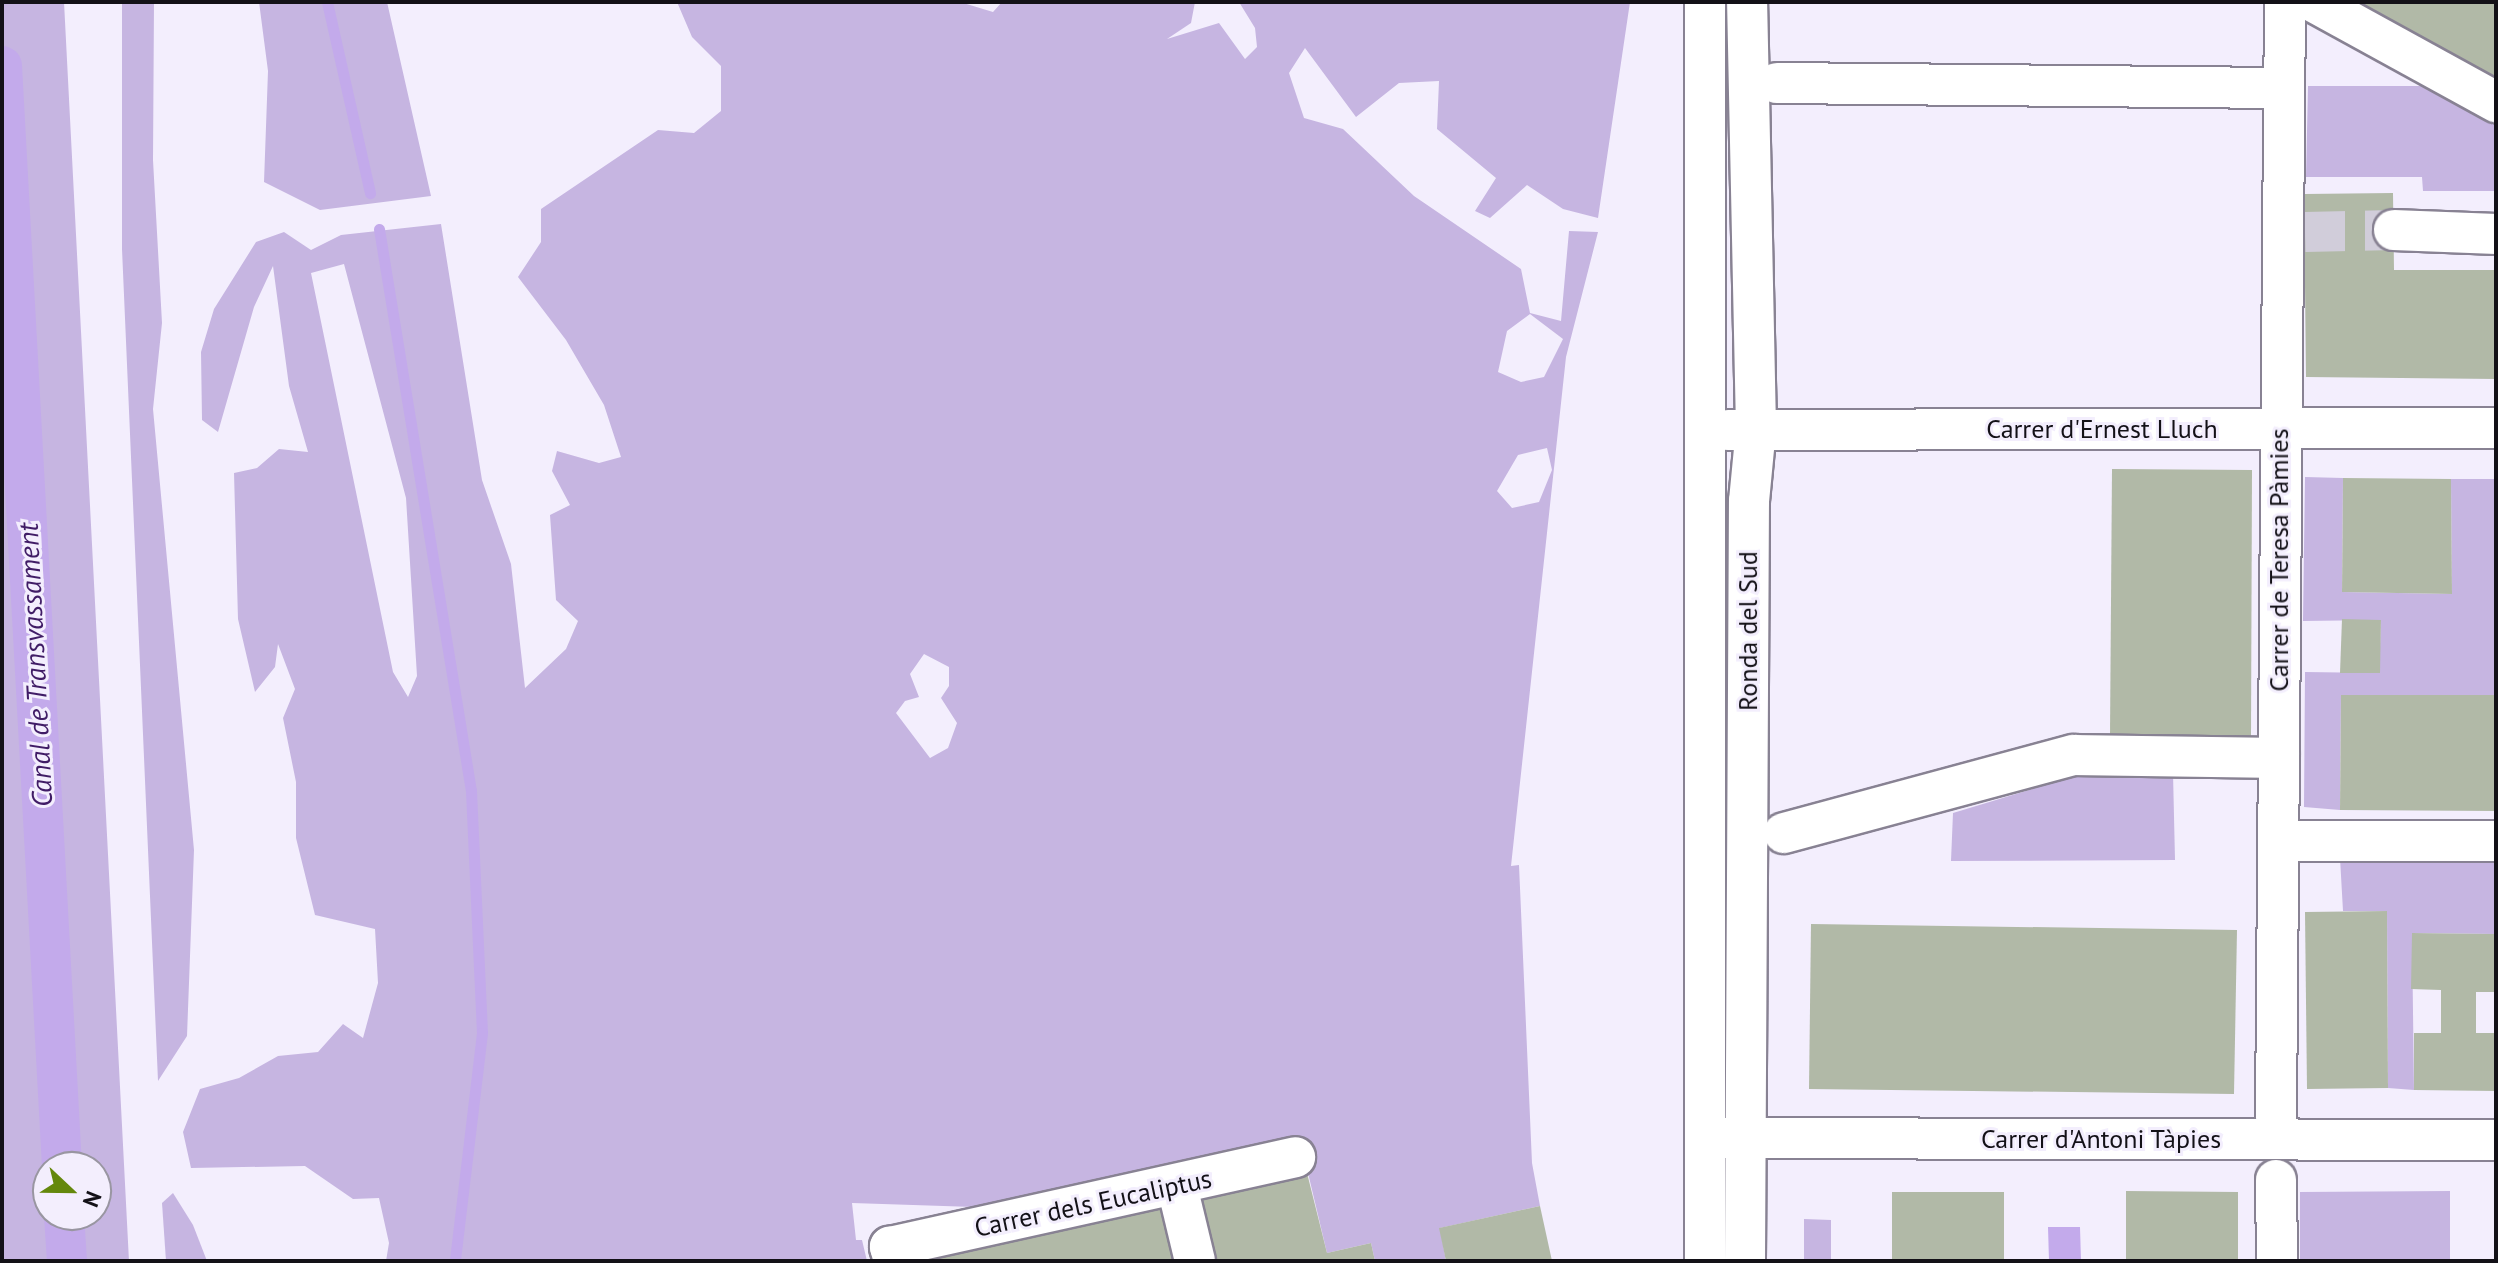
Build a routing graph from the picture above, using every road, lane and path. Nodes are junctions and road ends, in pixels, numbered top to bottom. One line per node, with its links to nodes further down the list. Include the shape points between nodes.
1 (1705, 2): 13 (street, Ronda del Sud)
2 (1747, 2): 10 (street, Ronda del Sud)
3 (2285, 2): 6 (street, Carrer de Teresa Pàmies)
4 (2314, 2): 7 (street)
5 (1777, 83): 6 (street)
6 (2283, 88): 12 (street, Carrer de Teresa Pàmies, via 2293,232)
7 (2496, 102)
8 (2394, 230): 9 (street)
9 (2496, 234)
10 (1756, 428): 12 (street, Carrer d'Ernest Lluch); 13 (street, Carrer d'Ernest Lluch); 20 (street, Ronda del Sud, via 1749,501)
11 (2496, 428): 12 (street, Carrer d'Ernest Lluch)
12 (2279, 429): 14 (street, Carrer de Teresa Pàmies)
13 (1708, 431): 19 (street, Ronda del Sud)
14 (2279, 758): 15 (street, via 2074,755); 16 (street, Carrer de Teresa Pàmies)
15 (1784, 833)
16 (2280, 841): 17 (street); 18 (street, Carrer de Teresa Pàmies)
17 (2496, 841)
18 (2276, 1118)
19 (1705, 1138): 20 (street, Carrer d'Antoni Tàpies); 27 (street, Ronda del Sud)
20 (1748, 1138): 21 (street, Carrer d'Antoni Tàpies); 28 (street, Ronda del Sud)
21 (2496, 1140)
22 (1295, 1157): 24 (street, Carrer dels Eucaliptus)
23 (2276, 1180): 29 (street)
24 (1177, 1186): 25 (street, Carrer dels Eucaliptus); 26 (street)
25 (892, 1254)
26 (1195, 1261)
27 (1705, 1261)
28 (1745, 1261)
29 (2277, 1261)

